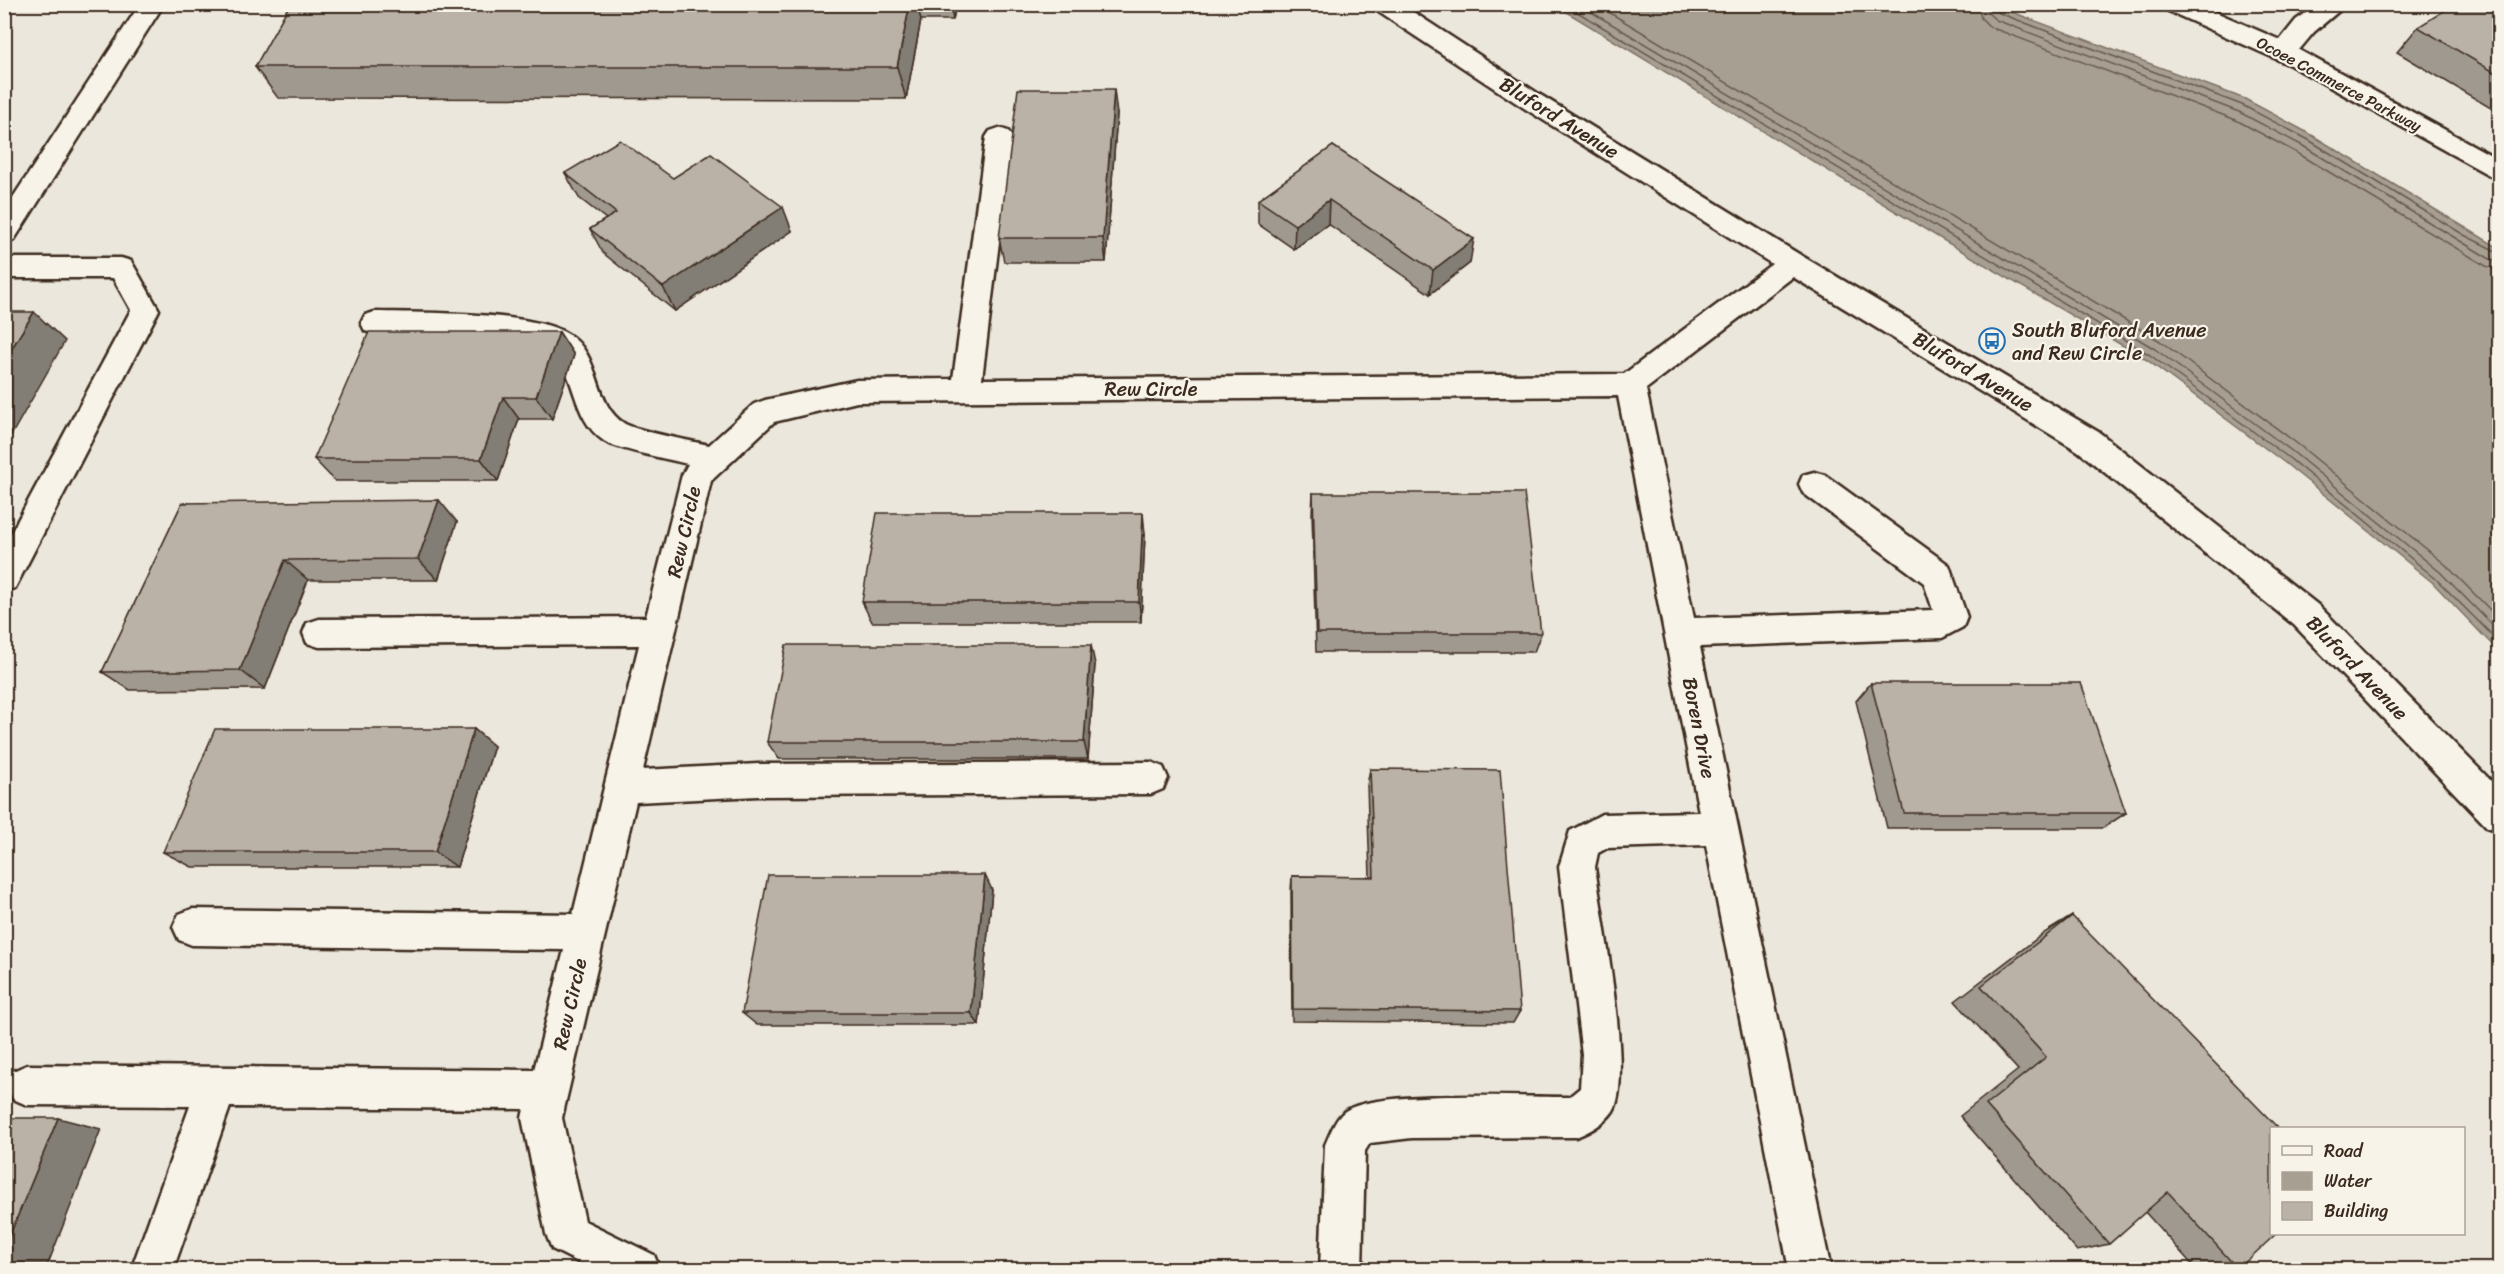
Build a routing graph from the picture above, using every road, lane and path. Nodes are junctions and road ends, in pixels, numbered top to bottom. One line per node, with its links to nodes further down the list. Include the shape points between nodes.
1 (152, 4): 8 (street)
2 (2173, 4): 5 (street, Ocoee Commerce Parkway)
3 (1384, 5): 9 (street, Bluford Avenue)
4 (2331, 5): 5 (street, via 2305,26)
5 (2283, 53): 7 (street, Ocoee Commerce Parkway, via 2348,85)
6 (999, 136): 13 (street)
7 (2499, 172)
8 (4, 233)
9 (1792, 263): 12 (street); 22 (street, Bluford Avenue, via 2089,442 2306,615)
10 (4, 268): 16 (street, via 121,268 145,310)
11 (375, 323): 14 (street, via 536,332 558,341 577,358 592,407 615,434)
12 (1630, 385): 13 (street, Rew Circle); 19 (street, Boren Drive)
13 (966, 390): 14 (street, Rew Circle, via 857,391 765,412)
14 (714, 459): 17 (street, Rew Circle, via 697,475)
15 (1814, 484): 19 (street, via 1938,575 1951,617 1942,624)
16 (4, 578)
17 (660, 631): 18 (street); 21 (street, Rew Circle)
18 (319, 633)
19 (1680, 633): 23 (street, Boren Drive)
20 (1151, 778): 21 (street, via 758,780)
21 (622, 787): 25 (street, Rew Circle)
22 (2499, 815)
23 (1720, 828): 31 (street, via 1602,831 1583,843 1577,867 1601,1055 1599,1098 1576,1117 1412,1118 1359,1125 1345,1145); 32 (street, Boren Drive)
24 (192, 927): 25 (street)
25 (587, 932): 28 (street, Rew Circle)
26 (27, 1085): 27 (street)
27 (217, 1087): 28 (street); 29 (street)
28 (549, 1090): 30 (street, Rew Circle, via 542,1118 567,1234)
29 (152, 1269)
30 (639, 1269)
31 (1341, 1269)
32 (1810, 1269)

